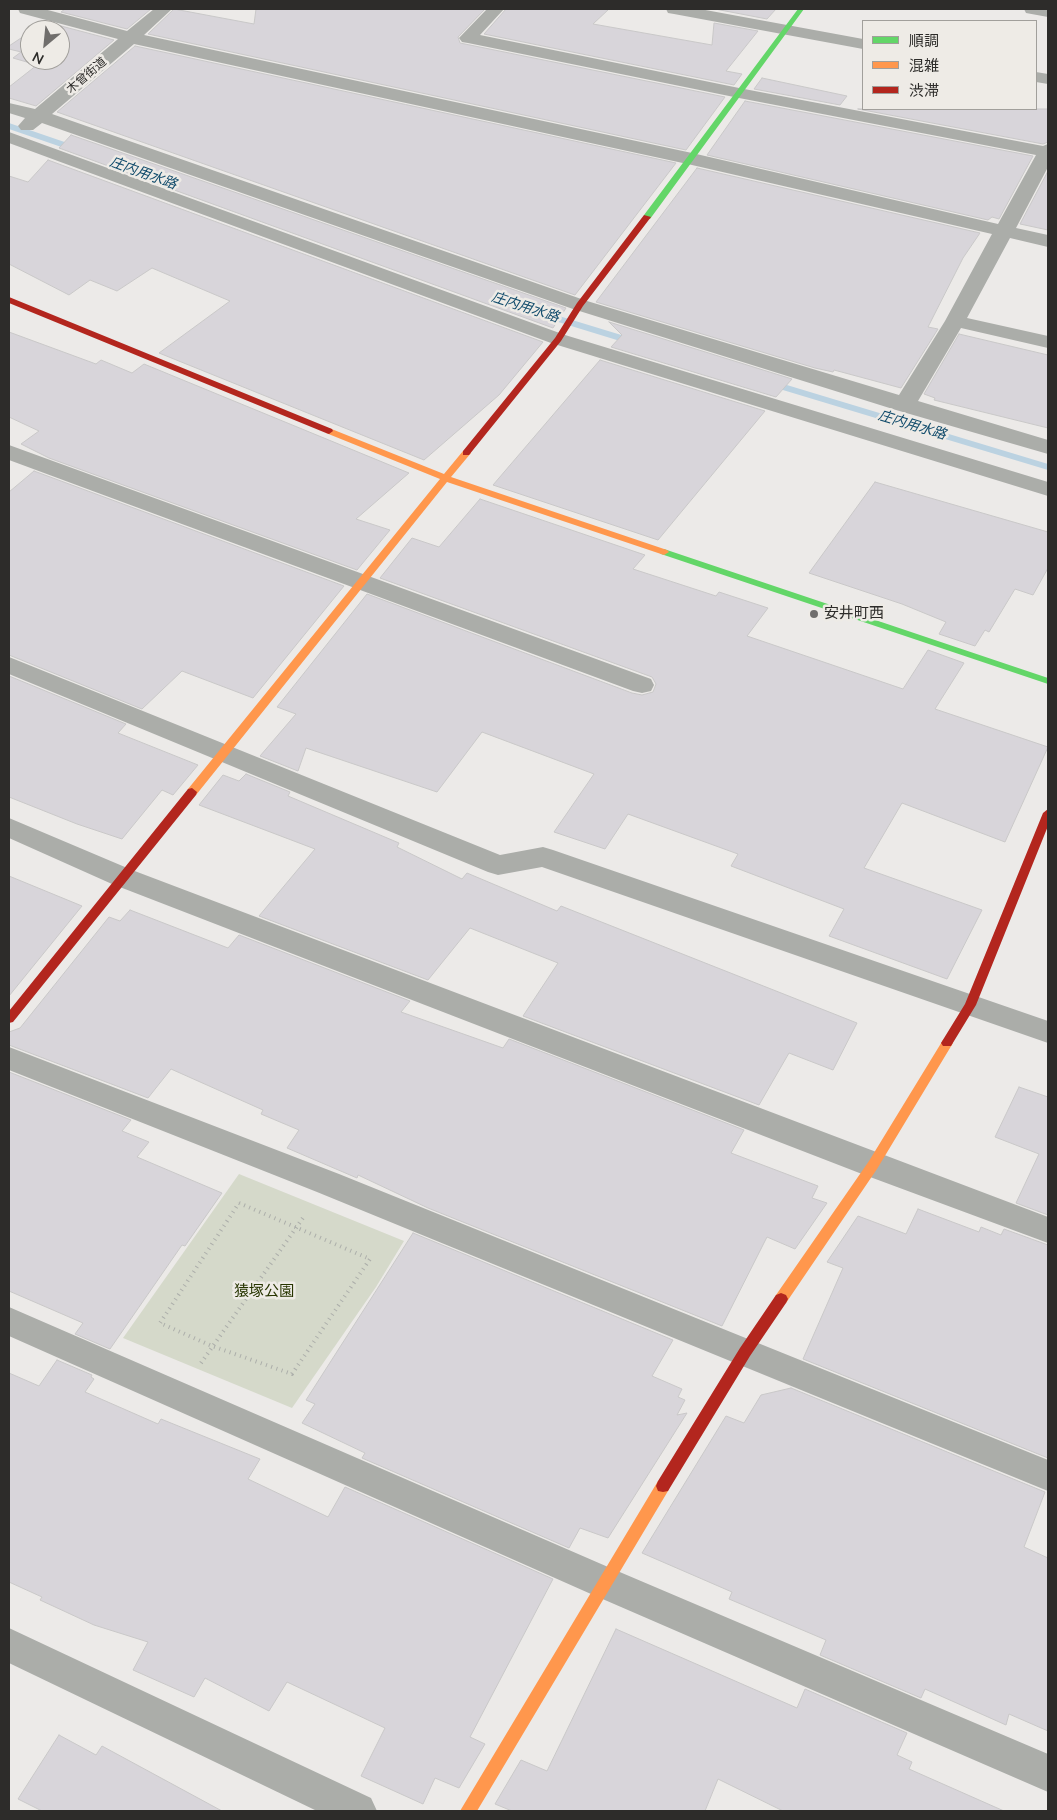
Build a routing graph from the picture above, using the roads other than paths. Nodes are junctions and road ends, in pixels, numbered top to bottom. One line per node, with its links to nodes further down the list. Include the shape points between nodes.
1 (26, 9): 9 (street)
2 (164, 9): 9 (street, 木曾街道)
3 (496, 9): 11 (street, via 468,38)
4 (674, 9): 8 (street)
5 (801, 9): 8 (street)
6 (1032, 9): 7 (street)
7 (1048, 12)
8 (785, 30): 10 (street); 11 (street)
9 (132, 38): 13 (street, 木曾街道); 16 (street)
10 (862, 44)
11 (739, 93): 15 (street); 16 (street)
12 (9, 108): 13 (street)
13 (36, 119): 14 (street, 木曾街道); 20 (street)
14 (11, 138): 22 (street)
15 (1048, 151): 17 (street)
16 (692, 159): 17 (street); 20 (street)
17 (1002, 231): 18 (street); 21 (street)
18 (1048, 241)
19 (9, 300): 27 (street)
20 (577, 310): 22 (street); 24 (street)
21 (954, 321): 23 (street); 24 (street)
22 (560, 335): 27 (street); 28 (street)
23 (1048, 342)
24 (904, 405): 25 (street)
25 (1048, 447)
26 (9, 452): 29 (street)
27 (445, 478): 29 (street); 31 (street)
28 (1048, 489)
29 (362, 580): 32 (street); 33 (street)
30 (9, 665): 33 (street)
31 (1048, 681)
32 (642, 685)
33 (222, 753): 36 (street); 37 (street, via 498,865 543,857)
34 (1048, 813): 37 (street)
35 (9, 827): 36 (street)
36 (122, 877): 38 (street); 41 (street)
37 (970, 1005): 39 (street); 41 (street)
38 (9, 1019)
39 (1048, 1032)
40 (9, 1058): 44 (street)
41 (873, 1165): 42 (street); 44 (street)
42 (1048, 1230)
43 (9, 1321): 46 (street)
44 (744, 1352): 45 (street); 46 (street)
45 (1048, 1476)
46 (603, 1582): 48 (street); 50 (street)
47 (9, 1644): 49 (street)
48 (1048, 1773)
49 (358, 1811)
50 (468, 1811)

